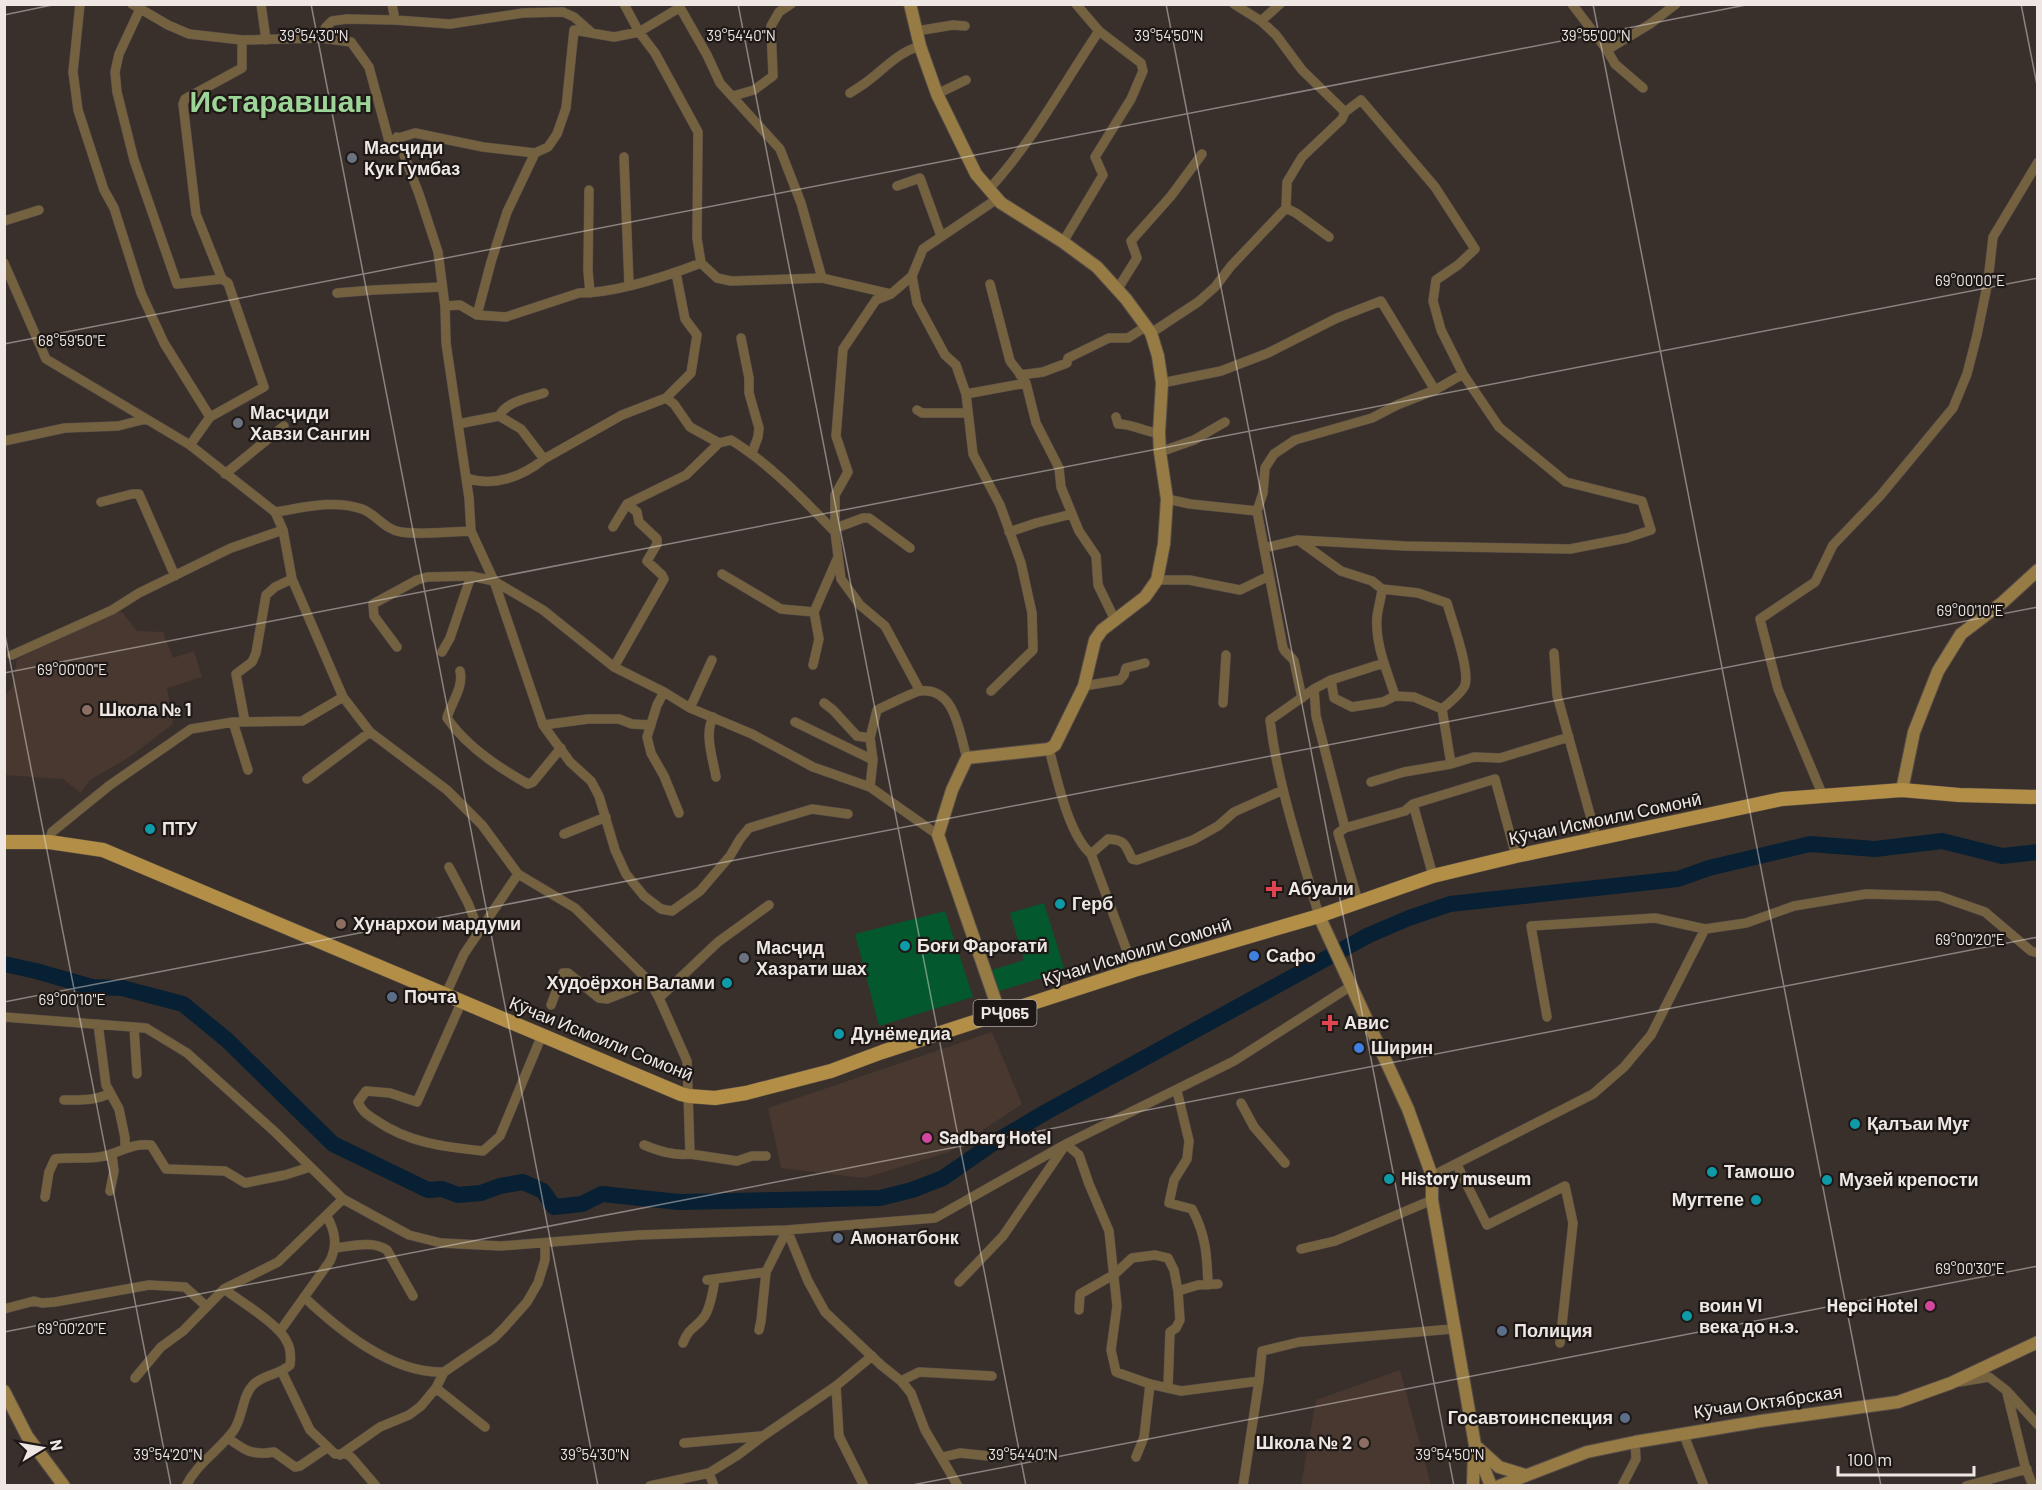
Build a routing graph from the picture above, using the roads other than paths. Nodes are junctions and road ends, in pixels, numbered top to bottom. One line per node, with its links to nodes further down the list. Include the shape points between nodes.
1 (80, 4): 73 (street, via 73,72 78,110 141,293 164,343)
2 (261, 4): 23 (street)
3 (392, 4): 14 (street)
4 (624, 4): 19 (street)
5 (791, 4): 30 (street, via 779,12 771,26 773,76 754,90)
6 (910, 4): 17 (main road)
7 (1076, 4): 18 (street)
8 (1234, 4): 15 (street)
9 (1280, 4): 15 (street)
10 (1572, 4): 25 (street)
11 (1676, 4): 25 (street)
12 (678, 6): 19 (street); 30 (street, via 720,83)
13 (136, 7): 22 (street, via 189,34); 51 (street, via 116,72 117,92 134,160 177,284)
14 (394, 20): 20 (street, via 450,24 523,13 563,12); 21 (street, via 332,21)
15 (1261, 21): 31 (street, via 1302,70)
16 (965, 26): 17 (street)
17 (917, 31): 24 (main road)
18 (1099, 31): 39 (street, via 1000,177); 45 (street, via 1141,63 1143,71 1131,99 1095,157 1102,175)
19 (639, 32): 20 (street, via 614,37); 47 (street, via 655,53 698,132 697,238)
20 (594, 34): 33 (street, via 574,30 566,108 557,135 548,147)
21 (320, 38): 23 (street); 32 (street, via 351,42 369,67 389,141)
22 (242, 39): 23 (street); 51 (street, via 242,68 185,99 183,104 196,214)
23 (266, 40)
24 (920, 46): 28 (street, via 891,60); 29 (main road)
25 (1607, 50): 27 (street, via 1614,64)
26 (966, 80): 29 (street)
27 (1643, 88)
28 (850, 93)
29 (937, 94): 39 (main road, via 970,163)
30 (733, 96): 50 (street, via 780,149 801,203)
31 (1345, 112): 40 (street, via 1302,157 1287,183); 63 (street, via 1361,100 1435,187 1475,249 1436,280 1433,301 1441,330)
32 (397, 137): 33 (street, via 415,134); 54 (street, via 438,252)
33 (535, 153): 60 (street, via 507,212)
34 (1202, 154): 55 (street, via 1131,242 1137,258)
35 (624, 157): 53 (street)
36 (2037, 162): 159 (street, via 1993,237 1977,335 1953,408 1880,496 1833,545 1815,582 1760,620 1778,689)
37 (897, 186): 43 (street, via 920,178)
38 (589, 190): 57 (street)
39 (993, 194): 43 (street); 45 (main road)
40 (1286, 208): 44 (street); 61 (street, via 1215,287 1198,302)
41 (39, 210): 42 (street)
42 (4, 221)
43 (941, 236): 49 (street, via 923,249)
44 (1329, 237)
45 (1063, 242): 55 (main road, via 1097,267)
46 (4, 263): 75 (street, via 46,358)
47 (701, 263): 48 (street); 50 (street, via 717,278 730,281)
48 (676, 273): 53 (street); 69 (street, via 685,319 697,335 691,373)
49 (912, 276): 58 (street); 68 (street, via 917,303 945,355 957,366)
50 (822, 278): 58 (street)
51 (222, 279): 73 (street, via 228,283 264,387)
52 (990, 284): 64 (street, via 1010,361)
53 (629, 285): 57 (street)
54 (442, 287): 56 (street); 59 (street)
55 (1117, 291): 61 (main road)
56 (337, 293)
57 (590, 293): 60 (street, via 579,293 506,317)
58 (891, 294): 96 (street, via 876,300 843,349 836,436 848,472 835,495)
59 (445, 306): 60 (street, via 460,305); 77 (street, via 446,343)
60 (477, 315)
61 (1148, 330): 64 (street, via 1128,338 1109,338 1068,358 1067,363); 65 (main road, via 1158,356)
62 (741, 338): 84 (street, via 759,428)
63 (1463, 374): 66 (street); 99 (street, via 1499,427 1566,483 1642,501 1651,530 1570,549)
64 (1023, 379): 68 (street); 93 (street, via 1036,423 1059,468 1060,487)
65 (1162, 383): 66 (street, via 1221,371 1381,301); 79 (main road)
66 (1435, 390): 91 (street, via 1372,418 1295,440 1274,454 1265,468)
67 (544, 393): 72 (street, via 514,403)
68 (966, 394): 71 (street)
69 (666, 398): 81 (street, via 690,427); 85 (street, via 622,415)
70 (917, 410): 71 (street)
71 (967, 413): 98 (street, via 973,454)
72 (499, 416): 77 (street); 85 (street, via 521,429)
73 (210, 417): 82 (street)
74 (1116, 417): 79 (street, via 1118,424)
75 (147, 419): 80 (street, via 118,426 65,428); 82 (street)
76 (1225, 422): 83 (street, via 1194,440)
77 (458, 424): 87 (street)
78 (284, 426): 86 (street)
79 (1159, 434): 83 (main road)
80 (4, 441)
81 (718, 443): 84 (street, via 731,440); 90 (street, via 686,475)
82 (189, 446): 86 (street)
83 (1160, 452): 88 (main road)
84 (752, 453): 96 (street)
85 (544, 459): 87 (street, via 531,470 499,482)
86 (225, 474): 92 (street)
87 (466, 478): 97 (street)
88 (1167, 499): 91 (street); 109 (main road)
89 (101, 502): 105 (street, via 139,494)
90 (627, 504): 94 (street); 123 (street, via 657,539 647,561 664,579)
91 (1257, 511): 101 (street)
92 (274, 512): 95 (street); 97 (street, via 338,504 363,510 400,532)
93 (1072, 514): 98 (street); 113 (street, via 1078,531 1096,556 1098,585)
94 (614, 527)
95 (283, 530): 105 (street, via 231,548); 108 (street)
96 (836, 530): 100 (street, via 869,518); 102 (street)
97 (471, 531): 110 (street)
98 (1010, 532): 129 (street, via 1032,613 1033,650)
99 (1298, 540): 101 (street); 111 (street, via 1341,571 1372,581)
100 (910, 548)
101 (1264, 548): 107 (street)
102 (839, 555): 112 (street); 128 (street, via 841,579 860,605 885,626)
103 (2037, 570): 158 (main road, via 1961,633 1938,671 1914,732)
104 (722, 574): 112 (street, via 781,609)
105 (174, 576): 117 (street)
106 (471, 576): 110 (street); 114 (street, via 427,577 373,604 374,616); 115 (street)
107 (1269, 576): 109 (street, via 1240,590 1189,580); 133 (street, via 1283,648 1294,661)
108 (292, 579): 132 (street); 140 (street, via 266,595 256,653 252,662 236,674)
109 (1157, 580): 113 (main road, via 1145,597)
110 (494, 581): 123 (street, via 543,610); 142 (street)
111 (1382, 589): 121 (street, via 1377,618); 137 (street, via 1418,592 1446,603 1462,654 1466,683)
112 (814, 612): 122 (street, via 819,639)
113 (1115, 620): 126 (main road, via 1095,640)
114 (397, 647)
115 (442, 652)
116 (1554, 653): 145 (street, via 1557,695)
117 (12, 655)
118 (1226, 655): 135 (street)
119 (712, 660): 136 (street)
120 (1145, 663): 126 (street, via 1126,668 1120,680)
121 (1384, 663): 125 (street); 131 (street)
122 (813, 665)
123 (614, 667): 130 (street)
124 (460, 670): 147 (street, via 459,687 447,718 483,754 528,784)
125 (1331, 680): 127 (street); 131 (street, via 1334,698 1352,707)
126 (1084, 686): 148 (main road)
127 (1314, 689): 133 (street); 165 (street, via 1316,716)
128 (920, 691): 146 (street, via 877,710); 149 (street, via 939,694 951,705)
129 (991, 691)
130 (664, 692): 136 (street); 143 (street)
131 (1395, 696): 137 (street, via 1414,697)
132 (343, 697): 140 (street, via 302,721); 144 (street)
133 (1302, 698): 157 (street, via 1270,720)
134 (824, 703): 146 (street, via 857,736)
135 (1223, 704)
136 (690, 708): 138 (street)
137 (1442, 709): 151 (street)
138 (713, 717): 153 (street, via 710,746); 156 (street, via 813,767)
139 (233, 722): 140 (street); 152 (street); 170 (street, via 191,729 110,785 52,832)
140 (245, 722)
141 (795, 722): 150 (street)
142 (543, 725): 143 (street, via 588,719); 147 (street)
143 (651, 725): 162 (street, via 647,737 651,753)
144 (370, 732): 154 (street); 174 (street, via 447,790 482,825)
145 (1569, 737): 151 (street, via 1500,758 1474,757); 168 (street)
146 (870, 738): 150 (street)
147 (561, 748): 164 (street, via 591,781)
148 (1049, 749): 149 (main road); 171 (street, via 1063,801)
149 (967, 758): 167 (main road)
150 (873, 760): 156 (street)
151 (1451, 764): 155 (street)
152 (248, 770)
153 (716, 777)
154 (307, 779)
155 (1371, 782)
156 (870, 787): 167 (street)
157 (1283, 790): 171 (street, via 1234,812 1218,826 1169,850 1137,860 1132,859 1125,844 1108,839); 178 (street)
158 (1902, 790): 159 (main road, Кӯчаи Исмоили Сомонӣ / РҶ065); 160 (main road, Кӯчаи Исмоили Сомонӣ / РҶ065)
159 (1823, 796): 168 (main road, Кӯчаи Исмоили Сомонӣ / РҶ065, via 1782,799)
160 (2037, 797)
161 (1413, 804): 165 (street, via 1405,811); 172 (street, via 1495,779); 175 (street)
162 (679, 813)
163 (848, 814): 164 (street, via 812,809 749,828 700,891 672,911 661,909 644,896 626,874)
164 (606, 817): 166 (street)
165 (1345, 828): 176 (street, via 1338,833)
166 (564, 834)
167 (938, 835): 189 (main road)
168 (1598, 840): 172 (main road, Кӯчаи Исмоили Сомонӣ / РҶ065)
169 (4, 842): 170 (main road, Кӯчаи Исмоили Сомонӣ / РҶ065)
170 (49, 842): 185 (main road, Кӯчаи Исмоили Сомонӣ / РҶ065, via 103,850)
171 (1091, 854): 182 (street)
172 (1516, 856): 175 (main road, Кӯчаи Исмоили Сомонӣ / РҶ065)
173 (449, 867): 180 (street)
174 (518, 874): 180 (street); 183 (street, via 575,908)
175 (1433, 876): 176 (main road, Кӯчаи Исмоили Сомонӣ / РҶ065)
176 (1358, 902): 178 (main road, Кӯчаи Исмоили Сомонӣ / РҶ065)
177 (769, 905): 186 (street, via 718,942)
178 (1320, 920): 182 (main road, Кӯчаи Исмоили Сомонӣ / РҶ065); 184 (main road)
179 (1705, 929): 181 (street, via 1746,923 1794,906 1866,894 1939,896 1985,912); 191 (street, via 1655,918 1531,926); 208 (street, via 1652,1035 1624,1067 1593,1094)
180 (479, 931): 185 (street)
181 (2037, 953)
182 (1134, 970): 189 (main road, Кӯчаи Исмоили Сомонӣ / РҶ065)
183 (650, 982): 186 (street); 188 (street, via 607,999 599,998 563,973)
184 (1352, 986): 196 (street, via 1234,1061); 210 (main road, via 1408,1109)
185 (446, 994): 187 (main road, Кӯчаи Исмоили Сомонӣ / РҶ065)
186 (659, 998): 198 (street, via 687,1061)
187 (462, 1001): 194 (main road, Кӯчаи Исмоили Сомонӣ / РҶ065); 194 (street, via 417,1102 390,1093 366,1091 358,1102 361,1110 395,1133 445,1147 483,1151 500,1136)
188 (551, 1005)
189 (1000, 1014): 198 (main road, Кӯчаи Исмоили Сомонӣ / РҶ065, via 831,1071 746,1094)
190 (4, 1017): 192 (street)
191 (1547, 1017)
192 (98, 1024): 193 (street); 197 (street, via 102,1069)
193 (134, 1027): 195 (street); 209 (street, via 146,1028 188,1053)
194 (542, 1035): 198 (main road, Кӯчаи Исмоили Сомонӣ / РҶ065)
195 (137, 1074)
196 (1177, 1091): 201 (street); 224 (street, via 1189,1141 1187,1159 1174,1180 1169,1203 1192,1209 1202,1228 1213,1285)
197 (110, 1093): 199 (street, via 102,1098); 203 (street, via 118,1109)
198 (689, 1096): 205 (street)
199 (64, 1100)
200 (1241, 1104): 207 (street, via 1254,1127)
201 (1066, 1144): 216 (street, via 935,1218); 221 (street, via 1079,1155 1109,1231); 222 (street, via 1003,1236)
202 (644, 1145): 205 (street, via 659,1151)
203 (125, 1147): 204 (street); 209 (street, via 151,1144 166,1168 225,1171 245,1183)
204 (112, 1154): 211 (street); 212 (street, via 55,1160)
205 (690, 1154): 206 (street, via 737,1161)
206 (766, 1156)
207 (1285, 1163)
208 (1457, 1165): 210 (street); 235 (street, via 1487,1225 1565,1186 1573,1223)
209 (310, 1167): 213 (street)
210 (1432, 1176): 214 (main road)
211 (110, 1191)
212 (45, 1197)
213 (343, 1199): 215 (street); 217 (street, via 409,1235 441,1243)
214 (1431, 1200): 219 (street, via 1335,1240); 230 (main road)
215 (327, 1216): 218 (street); 223 (street, via 278,1262)
216 (787, 1230): 217 (street); 220 (street); 236 (street, via 825,1312)
217 (546, 1243): 238 (street, via 542,1271 527,1302 494,1338)
218 (336, 1248): 225 (street); 226 (street, via 381,1246)
219 (1301, 1249)
220 (766, 1272): 231 (street); 234 (street, via 711,1280 704,1317)
221 (1115, 1274): 224 (street, via 1132,1258 1168,1258); 229 (street, via 1080,1294); 244 (street, via 1117,1306 1111,1350 1116,1372)
222 (959, 1282)
223 (224, 1289): 227 (street); 232 (street)
224 (1178, 1291): 246 (street, via 1180,1320 1170,1332)
225 (303, 1296): 232 (street); 238 (street, via 335,1326 384,1356 425,1371)
226 (413, 1296)
227 (206, 1306): 228 (street, via 185,1287 149,1285); 240 (street, via 161,1347)
228 (4, 1309)
229 (1079, 1310)
230 (1453, 1329): 242 (street, via 1299,1342 1262,1352); 257 (main road)
231 (759, 1330)
232 (280, 1331): 237 (street, via 291,1354 290,1365)
233 (2037, 1342): 243 (main road, Кӯчаи Октябрская)
234 (683, 1343)
235 (1560, 1343)
236 (872, 1356): 241 (street); 245 (street)
237 (282, 1372): 254 (street, via 252,1385); 258 (street, via 310,1430)
238 (444, 1372): 247 (street)
239 (992, 1376): 241 (street, via 919,1372)
240 (135, 1378)
241 (901, 1380): 262 (street)
242 (1259, 1382): 246 (street, via 1181,1391); 274 (street)
243 (1951, 1383): 249 (street, via 1989,1377); 252 (main road, Кӯчаи Октябрская, via 1898,1402)
244 (1150, 1384): 246 (street); 261 (street, via 1144,1437)
245 (836, 1386): 253 (street); 272 (street, via 839,1436)
246 (1168, 1387)
247 (436, 1388): 251 (street); 259 (street, via 409,1415 380,1427)
248 (4, 1391): 267 (main road, via 27,1436)
249 (2007, 1391): 250 (street); 263 (street)
250 (2037, 1425)
251 (485, 1427)
252 (1683, 1433): 255 (main road, Кӯчаи Октябрская); 266 (street)
253 (763, 1436): 256 (street); 264 (street)
254 (228, 1438): 258 (street, via 255,1454 274,1452 295,1467); 268 (street, via 192,1472)
255 (1635, 1442): 265 (main road, Кӯчаи Октябрская, via 1587,1452); 278 (street, via 1636,1459)
256 (684, 1443)
257 (1474, 1445): 265 (main road, via 1500,1467); 275 (main road); 276 (main road)
258 (328, 1447): 259 (street)
259 (340, 1455): 269 (street, via 352,1458)
260 (989, 1456): 262 (street, via 960,1454)
261 (1136, 1457)
262 (943, 1458): 273 (street)
263 (2026, 1469): 279 (street); 280 (street)
264 (709, 1473): 270 (street); 271 (street)
265 (1525, 1475): 277 (main road, Кӯчаи Октябрская)
266 (1700, 1484)
267 (64, 1485)
268 (186, 1485)
269 (376, 1485)
270 (650, 1485)
271 (714, 1485)
272 (864, 1485)
273 (958, 1485)
274 (1244, 1485)
275 (1473, 1485)
276 (1491, 1485)
277 (1499, 1485)
278 (1622, 1485)
279 (1966, 1485)
280 (2033, 1485)

